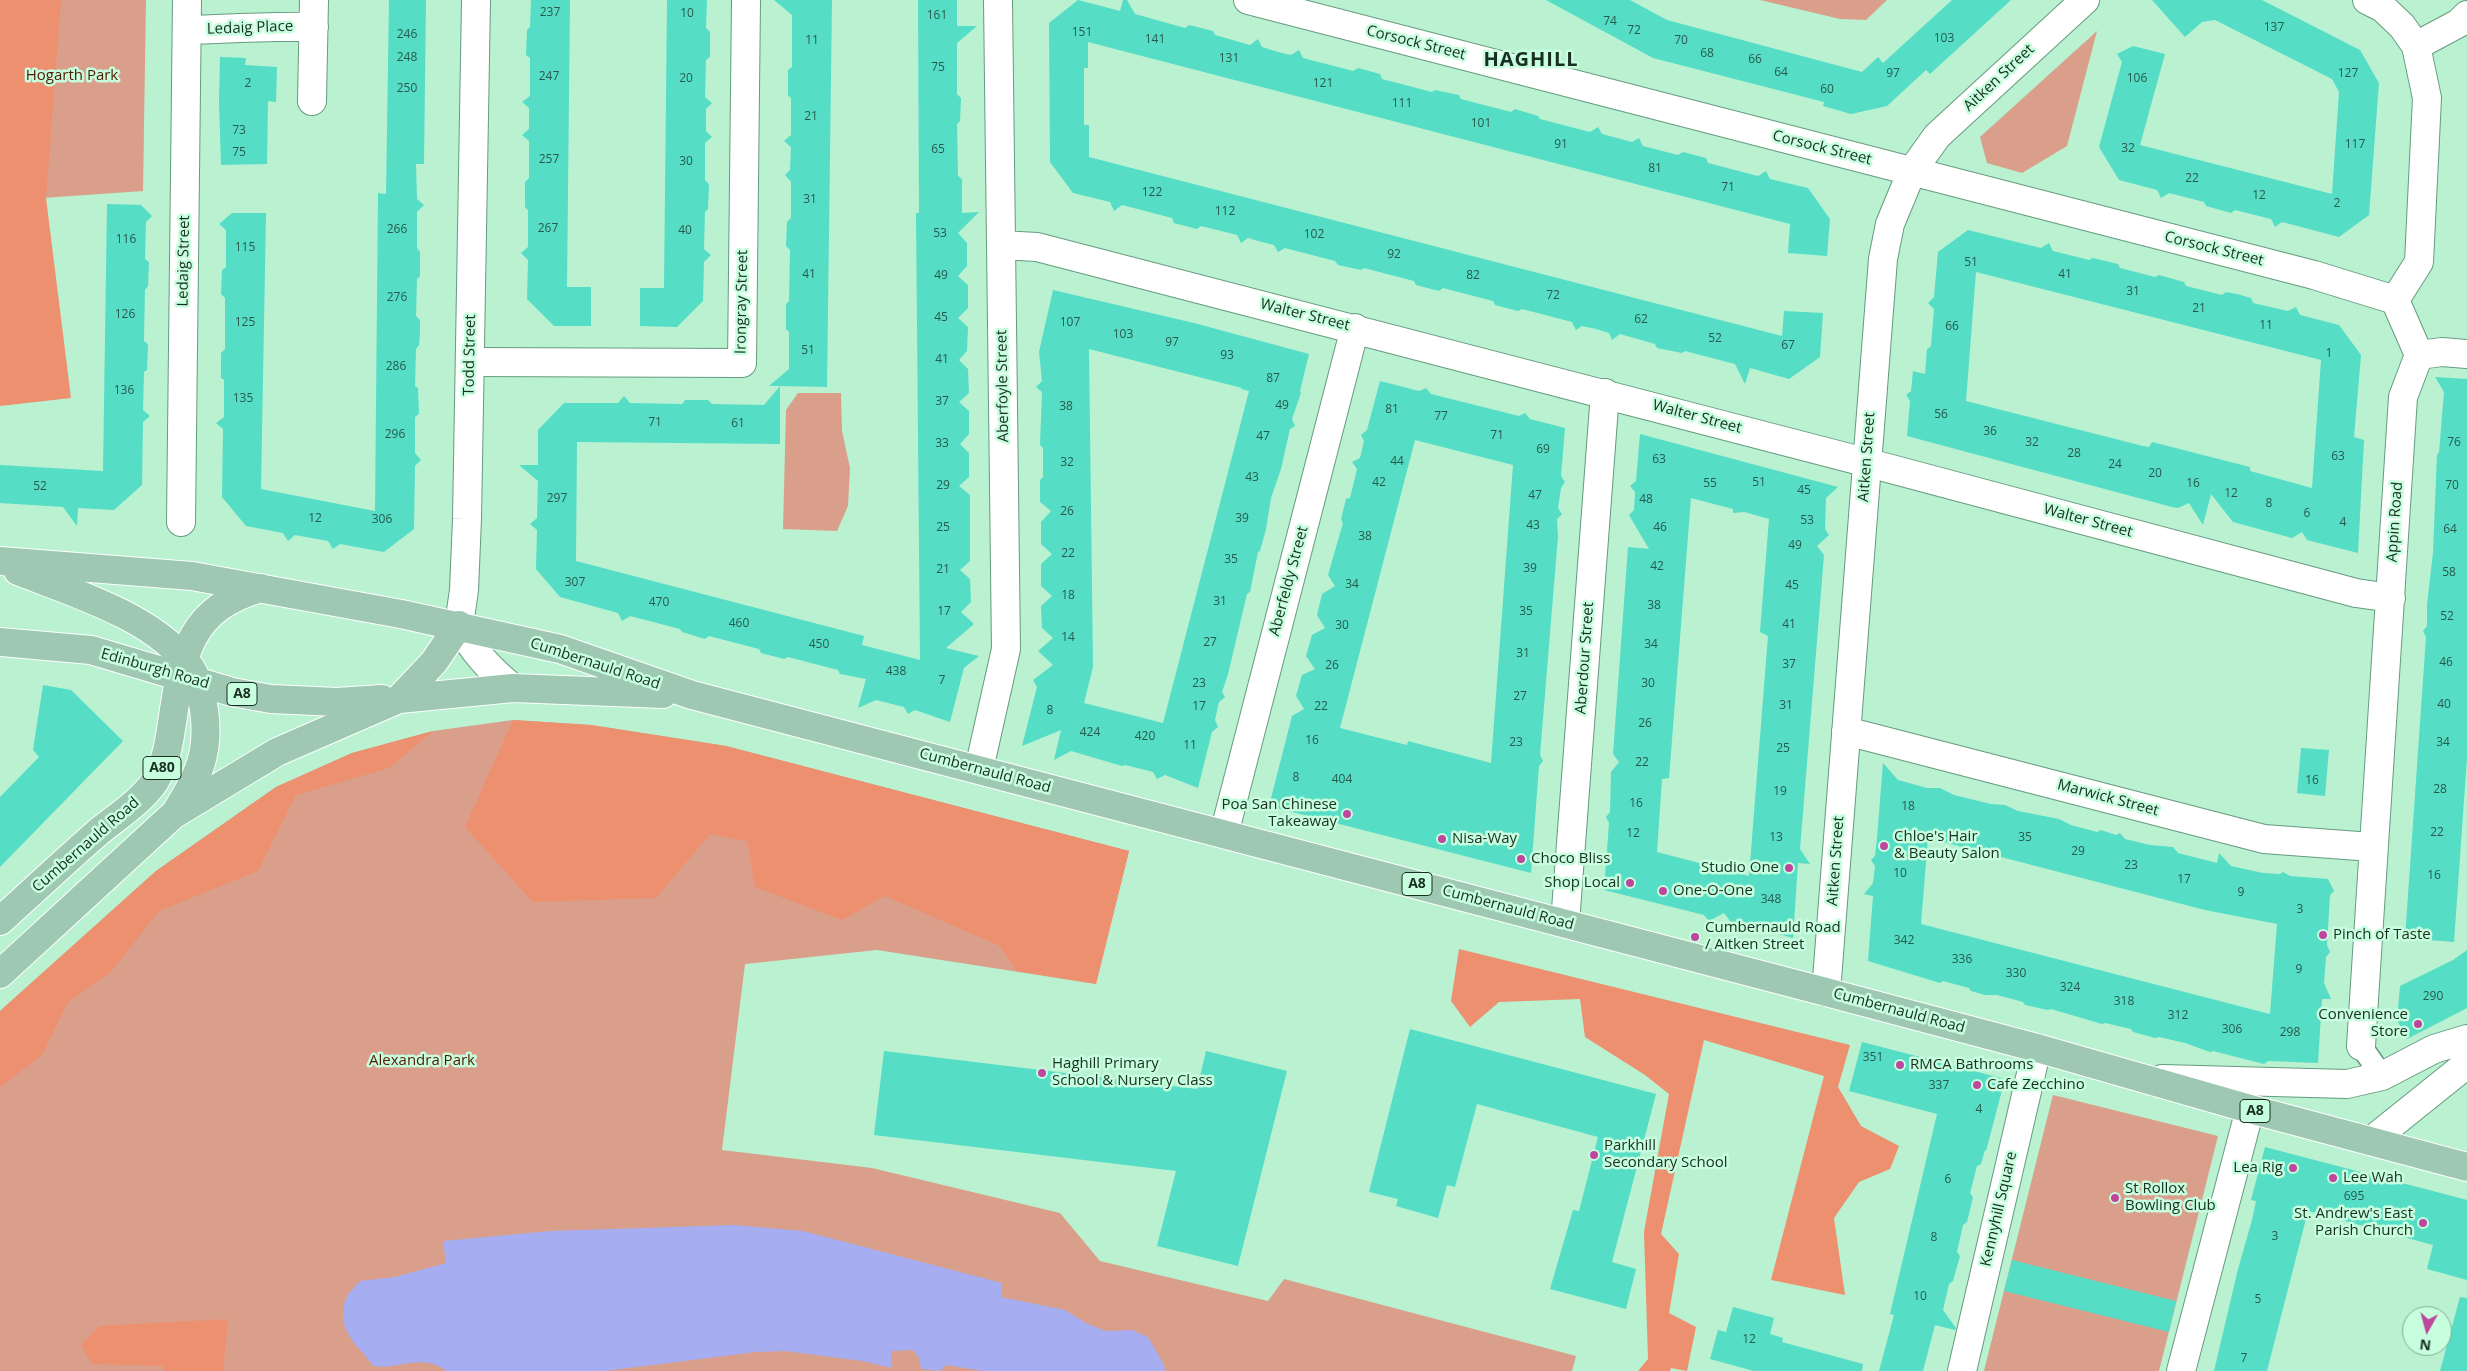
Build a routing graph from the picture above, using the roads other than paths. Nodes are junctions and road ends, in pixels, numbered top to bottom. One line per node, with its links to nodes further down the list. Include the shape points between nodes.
1 (187, 0): 11 (street, Ledaig Street)
2 (314, 0): 10 (street, Ledaig Place)
3 (476, 0): 20 (street, Todd Street)
4 (746, 0): 20 (street, Irongray Street, via 742,363)
5 (998, 0): 15 (street, Aberfoyle Street)
6 (1248, 0): 14 (street, Corsock Street)
7 (2085, 0): 14 (street, Aitken Street, via 1937,136)
8 (2367, 0): 12 (street, via 2383,8 2402,26)
9 (2467, 16): 12 (street)
10 (314, 27): 11 (street, Ledaig Place); 13 (street, Ledaig Place)
11 (187, 30): 23 (street, Ledaig Street)
12 (2416, 46): 16 (street, via 2427,98 2420,262)
13 (312, 102)
14 (1912, 171): 16 (street, Corsock Street, via 2314,275); 22 (street, Aitken Street, via 1890,224 1883,259)
15 (1002, 245): 17 (street, Walter Street, via 1037,247); 34 (street, Aberfoyle Street, via 1006,649)
16 (2395, 300): 19 (street)
17 (1355, 328): 21 (street, Walter Street); 36 (street, Aberfeldy Street)
18 (2467, 354): 19 (street, via 2442,352)
19 (2419, 355): 26 (street, Appin Road, via 2403,397)
20 (470, 362): 27 (street, Todd Street, via 464,590)
21 (1605, 393): 22 (street, Walter Street); 39 (street, Aberdour Street)
22 (1866, 461): 26 (street, Walter Street, via 2346,590); 33 (street, Aitken Street)
23 (181, 522)
24 (0, 563): 25 (main road, A8, via 192,576); 29 (main road, via 110,607 154,633)
25 (262, 587): 27 (main road, Cumbernauld Road / A8); 29 (main road, Cumbernauld Road / A80, via 226,601 207,617 193,636)
26 (2390, 598): 37 (street, Appin Road)
27 (459, 625): 30 (street, via 489,667); 31 (main road, Cumbernauld Road / A8, via 560,649); 32 (main road, via 434,662)
28 (0, 642): 29 (main road, Edinburgh Road / A8, via 91,650)
29 (186, 672): 32 (main road, Edinburgh Road / A8, via 232,692 289,701); 35 (main road, A80, via 206,725 204,757 197,779); 38 (main road, Cumbernauld Road / A80, via 162,768 152,785)
30 (513, 688): 31 (main road, A8); 32 (main road, A8)
31 (692, 695): 34 (main road, Cumbernauld Road / A8)
32 (399, 699): 35 (main road, A80, via 277,752)
33 (1846, 731): 37 (street, Marwick Street, via 2264,839); 41 (street, Aitken Street)
34 (979, 769): 36 (main road, Cumbernauld Road / A8)
35 (173, 815): 40 (main road, A80)
36 (1224, 834): 39 (main road, Cumbernauld Road / A8)
37 (2372, 847): 43 (street, Appin Road)
38 (0, 922)
39 (1565, 923): 41 (main road, Cumbernauld Road / A8)
40 (0, 974)
41 (1826, 992): 44 (main road, Cumbernauld Road / A8)
42 (2467, 1039): 46 (street, Cumbernauld Road, via 2434,1049)
43 (2361, 1046): 46 (street, Appin Road)
44 (2037, 1048): 47 (main road, Cumbernauld Road / A8); 51 (street, Kennyhill Square)
45 (2467, 1064): 49 (street)
46 (2382, 1076): 47 (street, Cumbernauld Road, via 2347,1084)
47 (2140, 1078): 48 (main road, Cumbernauld Road / A8)
48 (2250, 1109): 49 (main road, Cumbernauld Road / A8); 52 (street)
49 (2371, 1141): 50 (main road, A8)
50 (2467, 1167)
51 (1962, 1371)
52 (2181, 1371)

